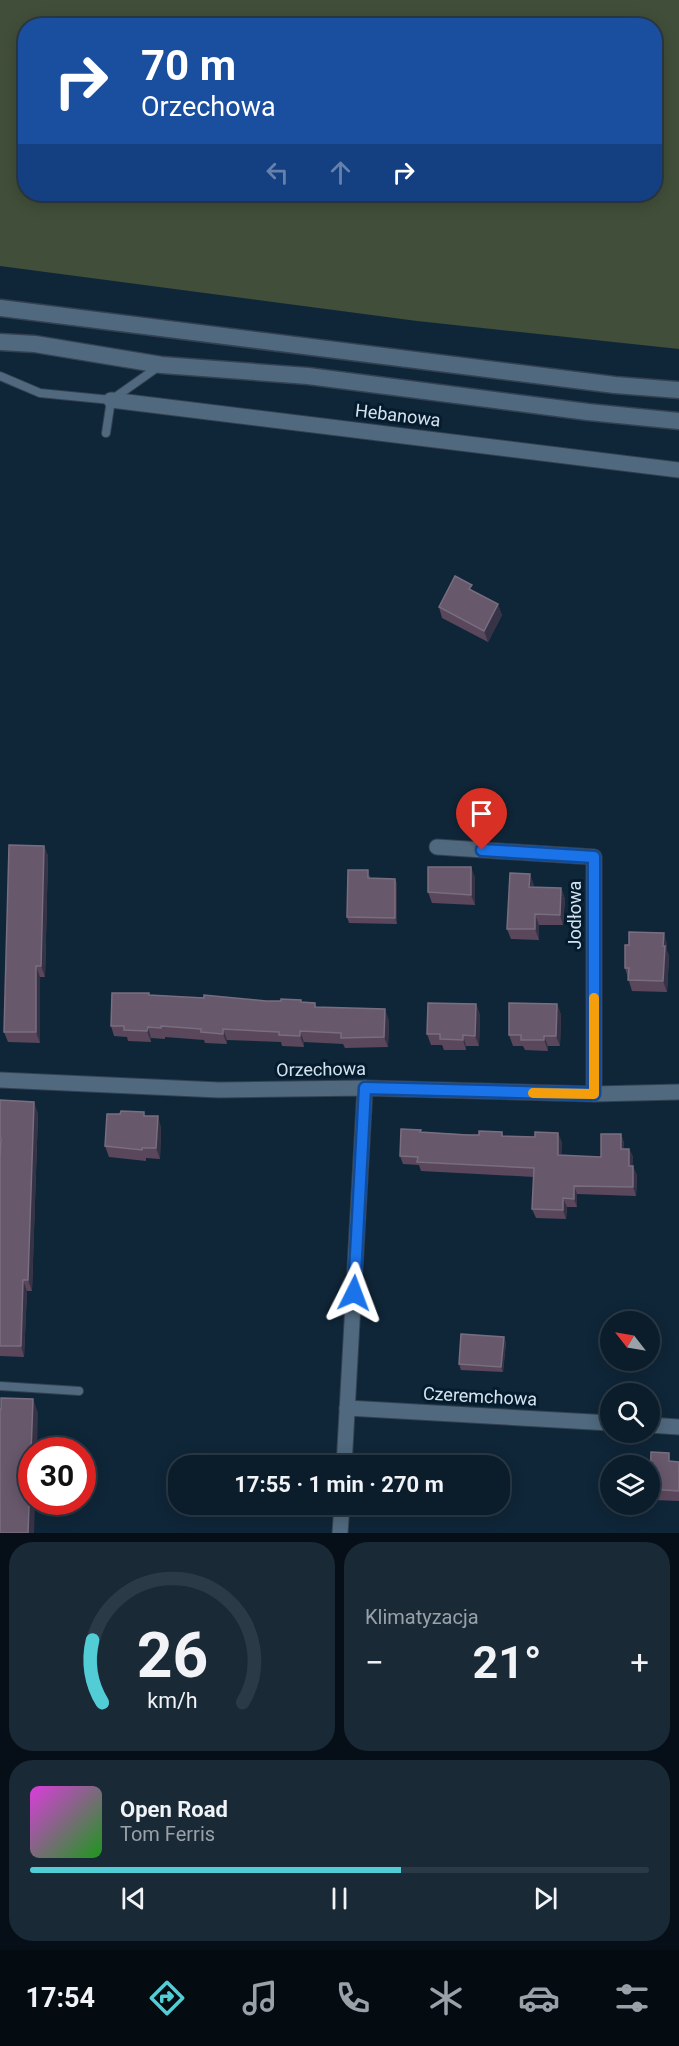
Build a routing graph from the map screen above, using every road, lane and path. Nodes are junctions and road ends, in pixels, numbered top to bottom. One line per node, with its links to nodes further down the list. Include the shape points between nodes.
1 (0, 308): 5 (main road)
2 (0, 342): 3 (main road)
3 (162, 364): 6 (lane); 7 (main road, via 308,376)
4 (0, 376): 6 (lane, via 40,393)
5 (679, 390)
6 (111, 400): 8 (lane); 9 (street, Hebanowa)
7 (679, 421)
8 (106, 433)
9 (679, 470)
10 (436, 847): 14 (street, Jodłowa, via 594,857)
11 (0, 1080): 12 (street, Orzechowa, via 219,1090)
12 (365, 1088): 14 (street, Orzechowa); 17 (street)
13 (679, 1092): 14 (street, Orzechowa)
14 (594, 1094)
15 (0, 1386): 16 (lane)
16 (79, 1391)
17 (347, 1408): 18 (street, Czeremchowa); 21 (street)
18 (600, 1422)
19 (660, 1426): 20 (street)
20 (679, 1427)
21 (345, 1455)
22 (341, 1515): 23 (street)
23 (340, 1533)

